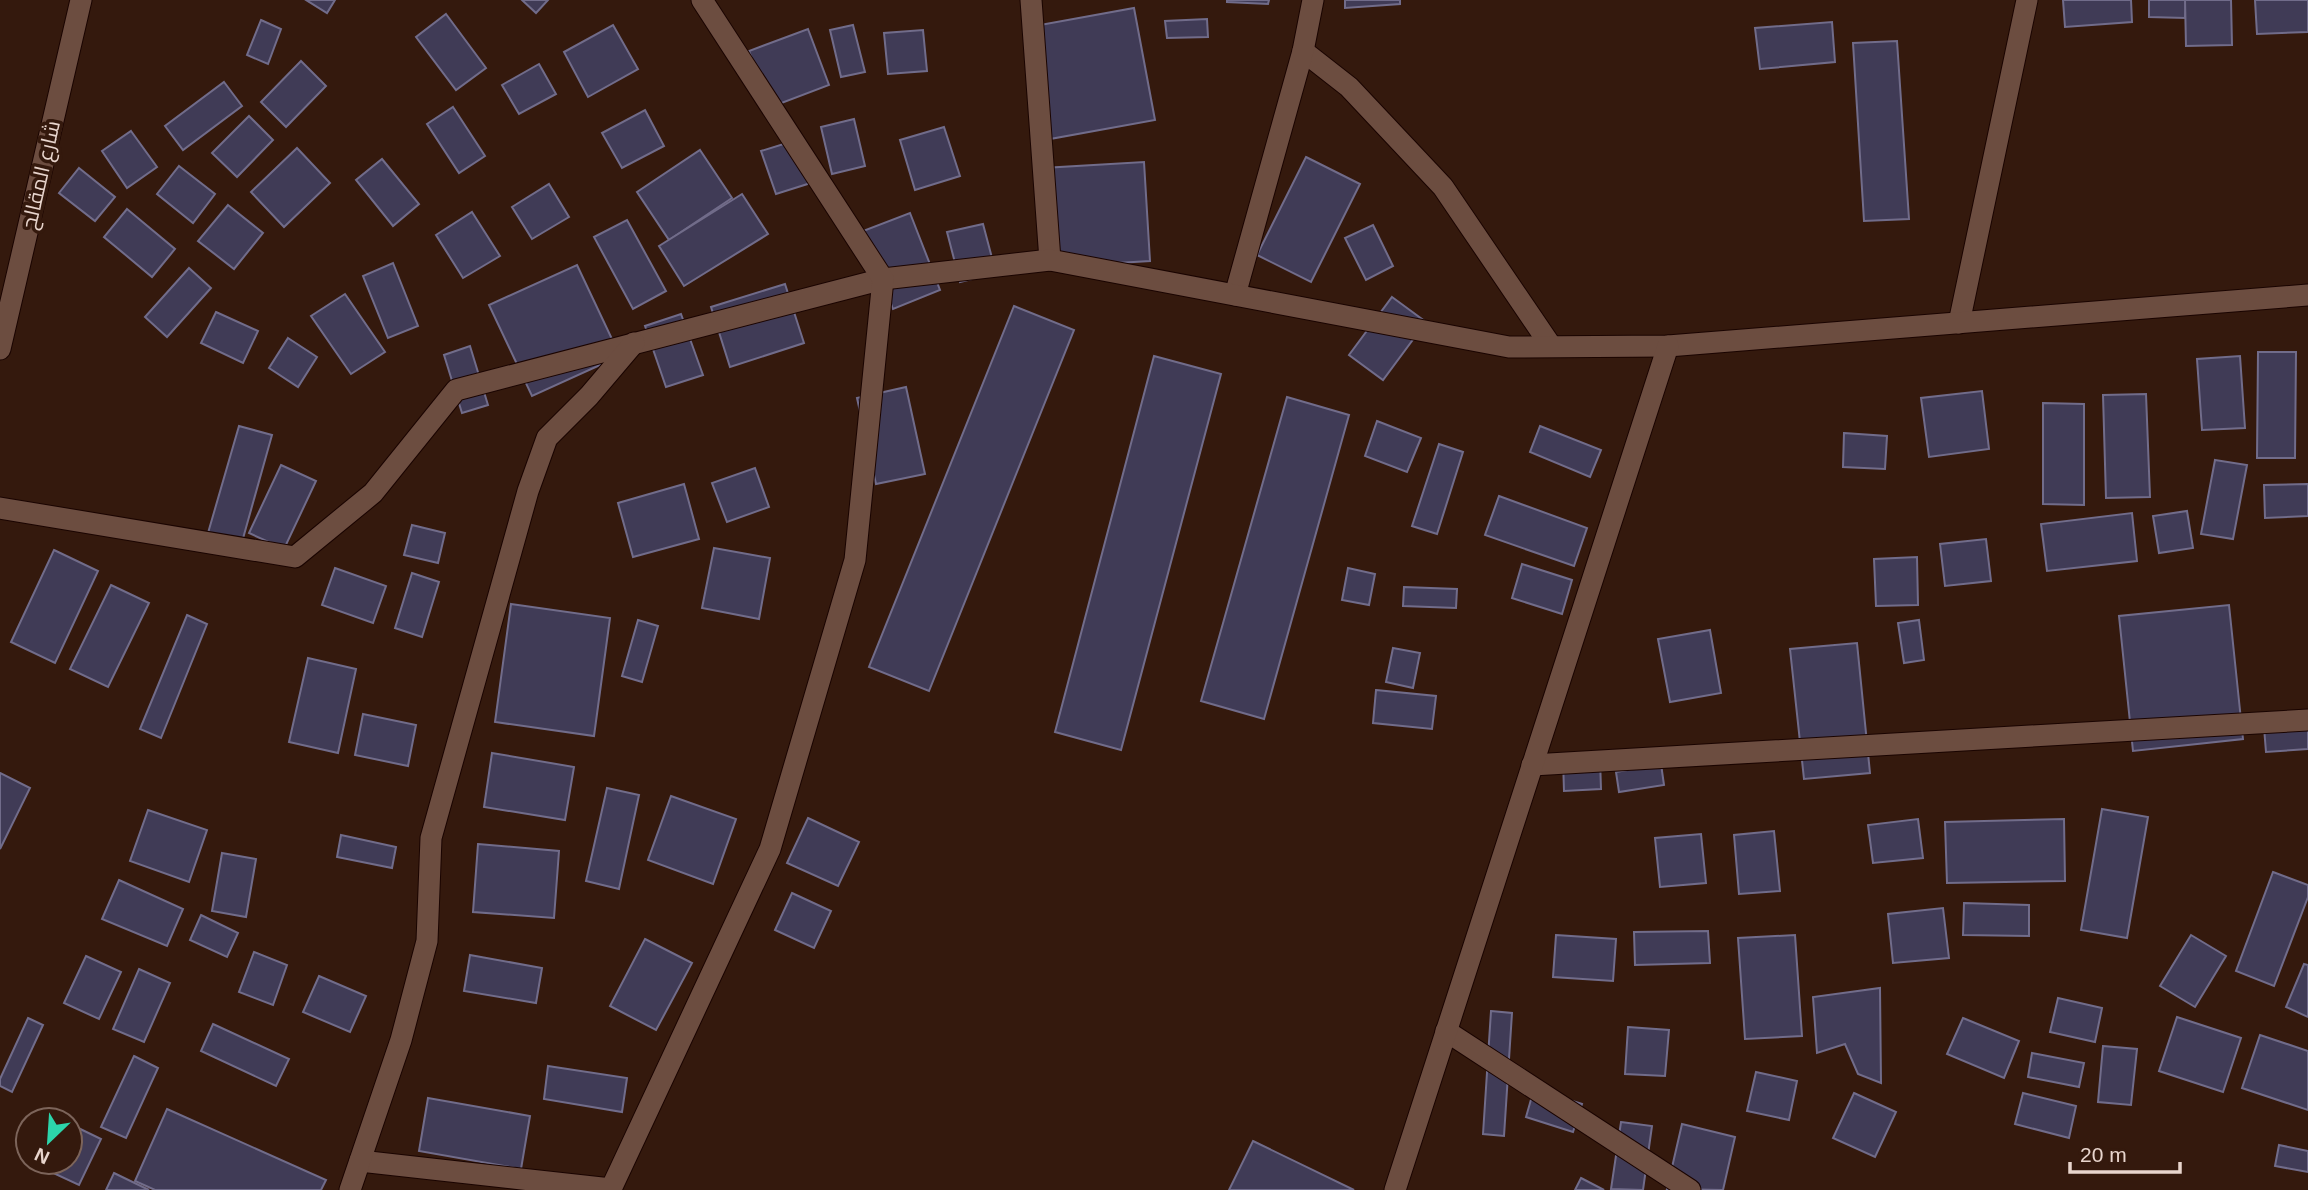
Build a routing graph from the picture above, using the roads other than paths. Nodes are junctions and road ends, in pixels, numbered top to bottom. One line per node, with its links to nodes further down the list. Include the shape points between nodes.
1 (81, 0): 15 (street, شارع المقالح)
2 (702, 0): 8 (street)
3 (1031, 0): 7 (street)
4 (1313, 0): 6 (street)
5 (2027, 0): 11 (street)
6 (1303, 51): 9 (street); 13 (street, via 1349,87 1443,187)
7 (1050, 260): 8 (street); 9 (street)
8 (883, 279): 12 (street); 20 (street, via 855,560 770,849 611,1189)
9 (1235, 295): 13 (street, via 1509,347)
10 (2308, 295): 11 (street)
11 (1958, 323): 14 (street)
12 (634, 344): 16 (street, via 456,390 373,494 295,557); 20 (street, via 547,439 528,491 431,838 427,941 401,1040)
13 (1551, 346): 14 (street)
14 (1668, 346): 18 (street)
15 (0, 349)
16 (0, 508)
17 (2308, 720): 18 (street)
18 (1532, 765): 19 (street)
19 (1446, 1031): 22 (street); 23 (street)
20 (360, 1161): 21 (street)
21 (350, 1190)
22 (1395, 1190)
23 (1690, 1190)

